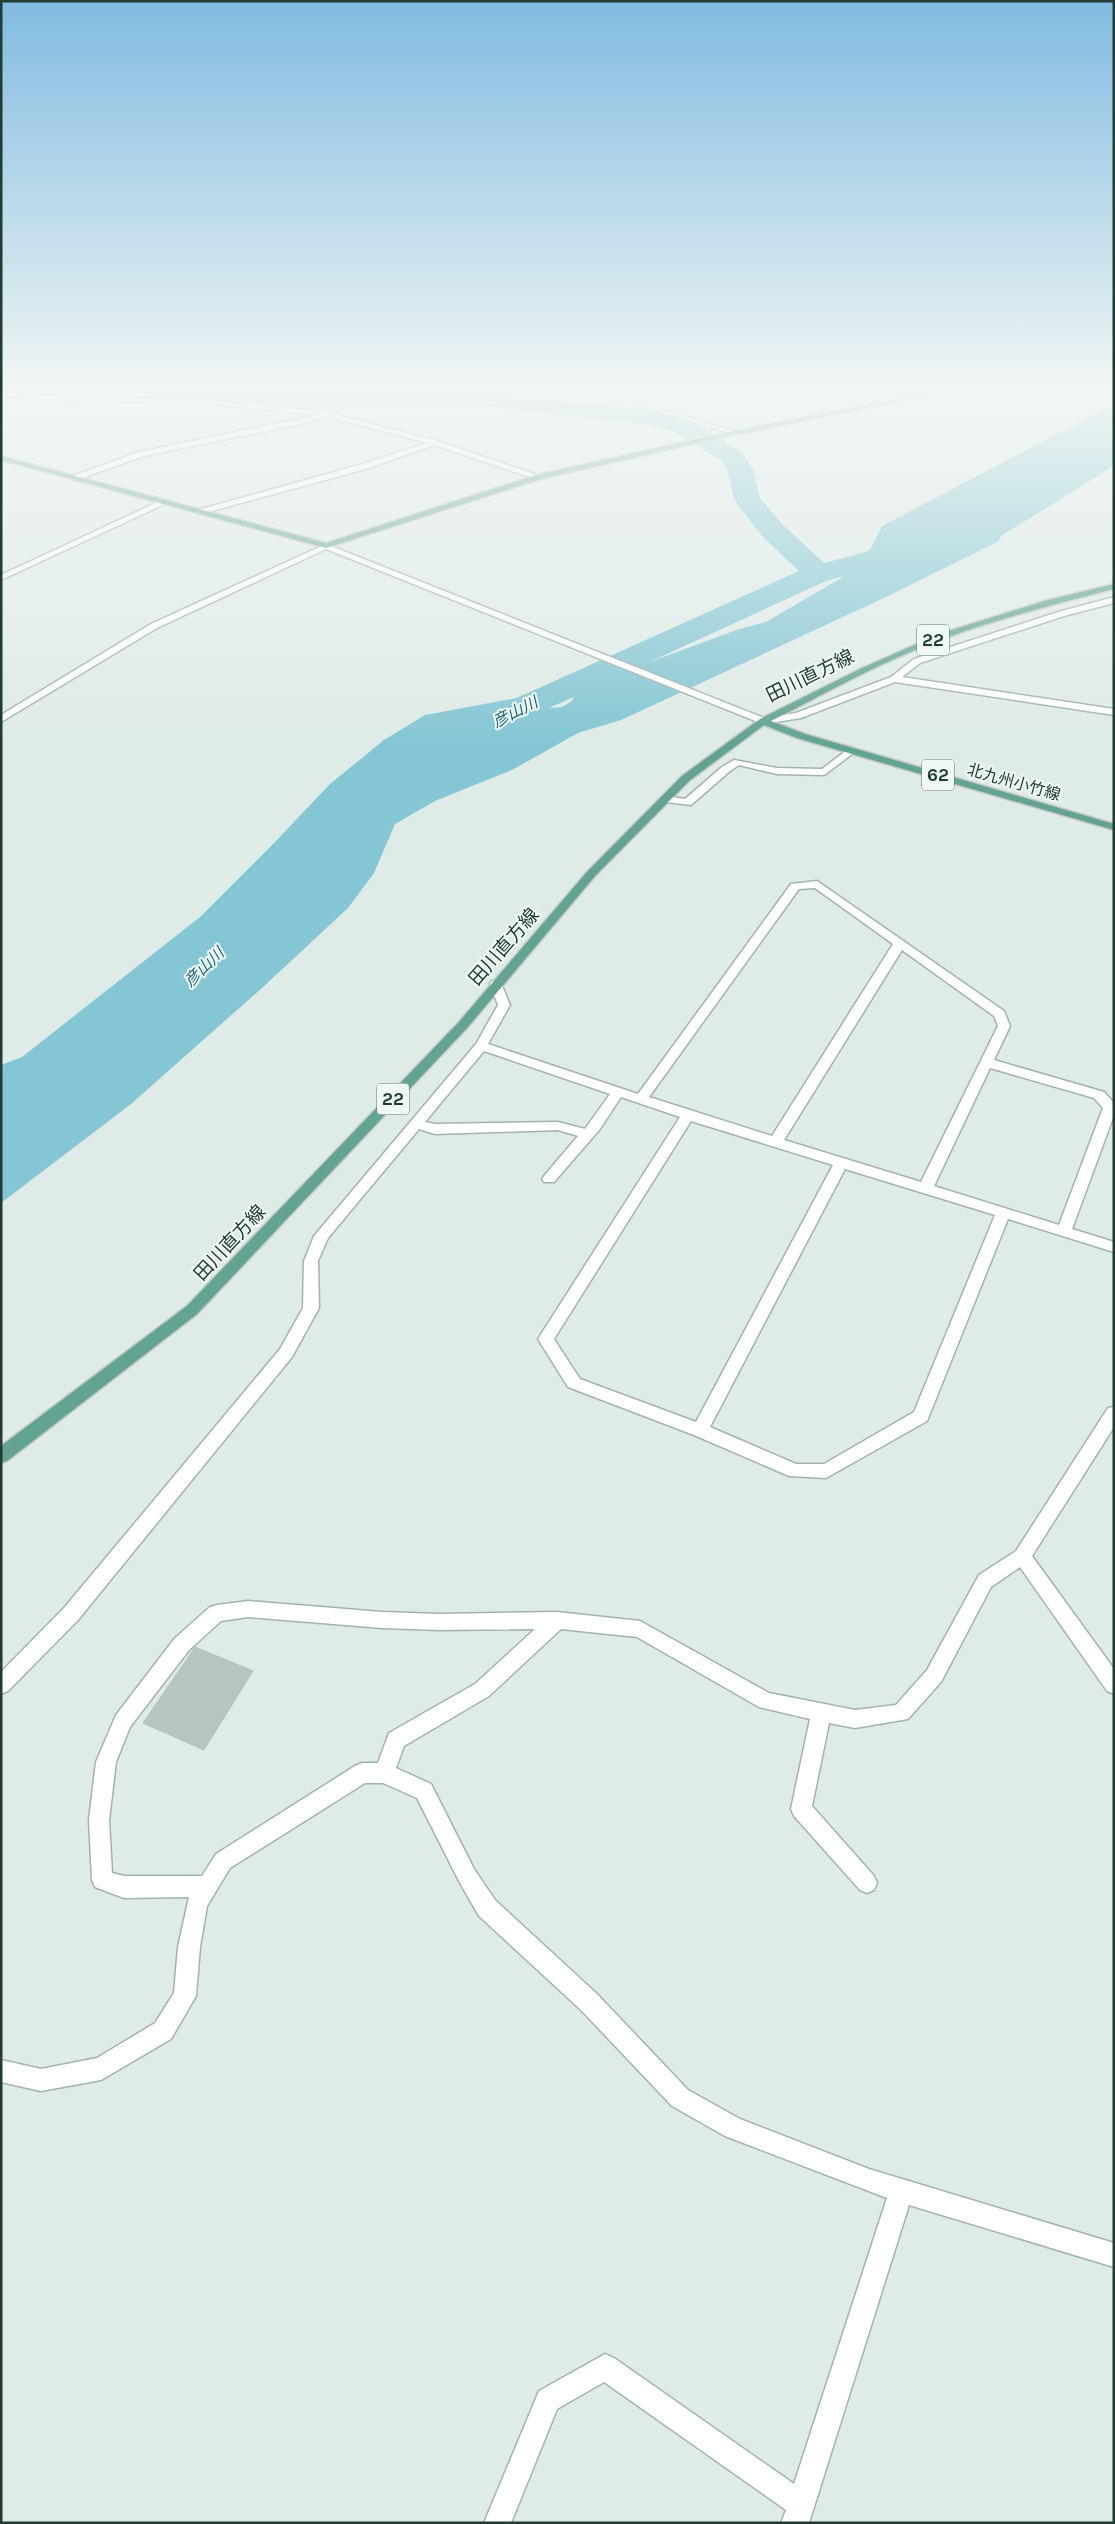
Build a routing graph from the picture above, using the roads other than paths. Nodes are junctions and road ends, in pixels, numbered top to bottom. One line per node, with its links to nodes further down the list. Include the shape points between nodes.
1 (150, 509): 7 (street)
2 (189, 509): 5 (main road)
3 (212, 509): 5 (street)
4 (441, 509): 6 (main road)
5 (200, 512): 6 (main road)
6 (326, 546): 12 (street, via 154,626); 13 (street)
7 (1, 578)
8 (1114, 586): 13 (main road, 田川直方線 / 22, via 942,636)
9 (1114, 600): 10 (street, via 917,661)
10 (894, 679): 11 (street); 13 (street, via 798,716)
11 (1114, 712)
12 (1, 719)
13 (763, 720): 14 (main road, 北九州小竹線 / 62, via 801,736); 15 (main road, 田川直方線 / 22, via 686,778)
14 (851, 750): 15 (street, via 824,772 777,771 738,762 687,803); 16 (main road, 北九州小竹線 / 62)
15 (666, 798): 18 (main road, 田川直方線 / 22, via 591,874)
16 (1114, 827)
17 (900, 943): 20 (street, via 1000,1014 1004,1026); 22 (street, via 817,884 795,886); 26 (street)
18 (496, 984): 19 (street, via 504,1005); 35 (main road, 田川直方線 / 22, via 463,1025 192,1310)
19 (481, 1046): 21 (street); 24 (street)
20 (986, 1062): 29 (street); 31 (street, via 1099,1095 1110,1107)
21 (618, 1092): 22 (street); 25 (street)
22 (642, 1098): 23 (street)
23 (688, 1115): 26 (street); 34 (street, via 546,1338 574,1383)
24 (416, 1124): 25 (street, via 435,1129 558,1126); 39 (street, via 322,1236 311,1261 311,1308 286,1354 71,1614)
25 (587, 1134): 28 (street)
26 (776, 1141): 27 (street)
27 (842, 1162): 29 (street); 34 (street)
28 (549, 1179)
29 (926, 1187): 30 (street)
30 (1003, 1214): 31 (street); 34 (street, via 922,1416 826,1471 795,1471)
31 (1064, 1232): 32 (street)
32 (1114, 1247)
33 (1114, 1413): 36 (street)
34 (700, 1430)
35 (1, 1456)
36 (1022, 1556): 38 (street); 40 (street, via 985,1581 934,1676 901,1714 856,1719)
37 (557, 1620): 40 (street, via 640,1629 766,1701); 41 (street, via 482,1690 396,1740); 43 (street, via 392,1620 248,1609 217,1614 182,1644 123,1721 106,1762 99,1820 102,1880 124,1887)
38 (1114, 1684)
39 (1, 1685)
40 (821, 1712): 42 (street, via 801,1808)
41 (384, 1774): 43 (street, via 362,1772 223,1861); 45 (street, via 424,1791 487,1908 588,2002 680,2098 733,2128 869,2181)
42 (867, 1883)
43 (208, 1886): 44 (street, via 197,1902 185,1996 163,2031 101,2069 41,2080)
44 (1, 2071)
45 (901, 2190): 46 (street); 47 (street)
46 (1114, 2254)
47 (798, 2514): 48 (street, via 605,2367 548,2400)
48 (497, 2523)

